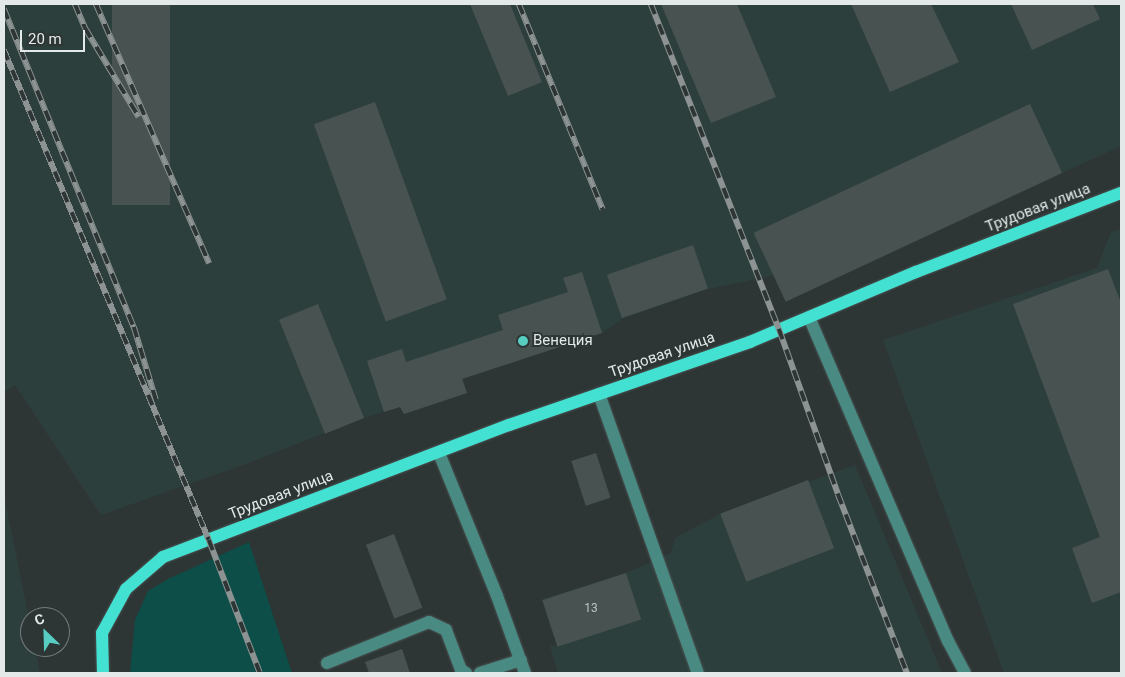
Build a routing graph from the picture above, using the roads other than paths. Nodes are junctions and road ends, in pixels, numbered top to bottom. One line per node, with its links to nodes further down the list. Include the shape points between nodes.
1 (1121, 193): 2 (main road, Трудовая улица)
2 (809, 317): 3 (main road, Трудовая улица, via 750,342); 12 (street, via 948,641)
3 (599, 394): 4 (main road, Трудовая улица); 11 (street)
4 (439, 453): 5 (street); 7 (main road, Трудовая улица, via 163,556 126,589 102,633)
5 (520, 660): 9 (street); 10 (street)
6 (327, 663): 8 (street, via 429,622 446,630)
7 (103, 673)
8 (466, 673)
9 (480, 673)
10 (525, 673)
11 (698, 673)
12 (965, 673)

